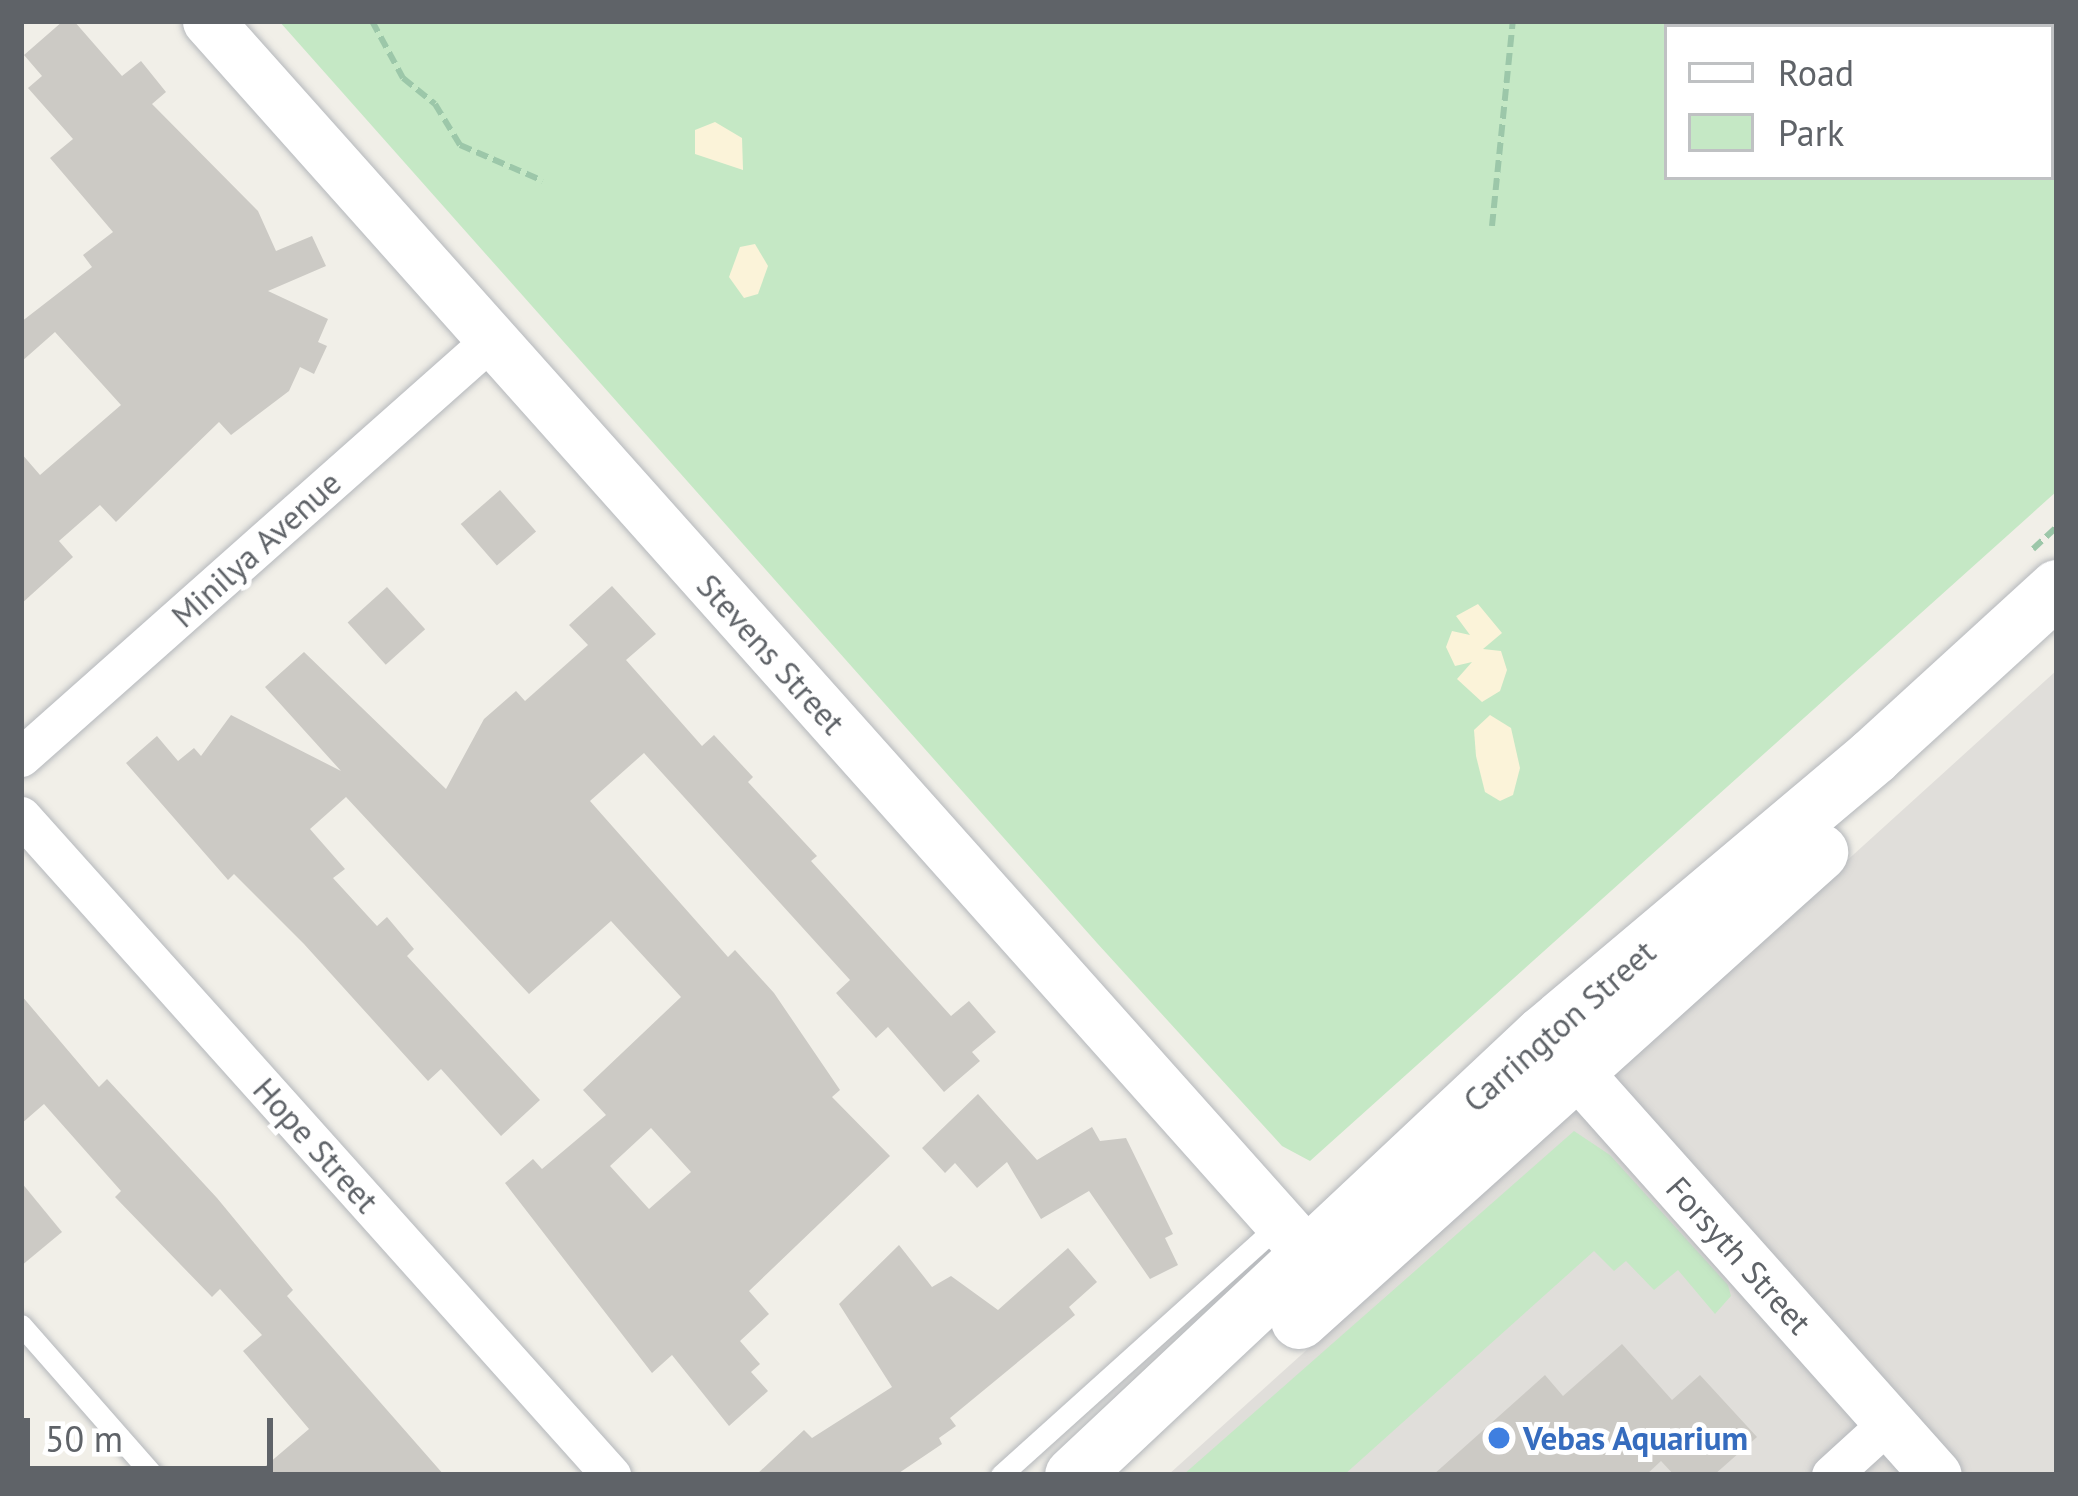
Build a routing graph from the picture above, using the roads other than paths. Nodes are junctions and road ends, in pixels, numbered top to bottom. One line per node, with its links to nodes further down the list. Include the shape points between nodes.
1 (208, 21): 2 (street, Stevens Street)
2 (491, 340): 5 (street, Minilya Avenue); 8 (street, Stevens Street)
3 (2057, 588): 7 (main road, Carrington Street)
4 (2057, 633): 7 (main road, Carrington Street)
5 (21, 758)
6 (21, 816): 12 (street, Hope Street)
7 (1560, 1053): 8 (main road, Carrington Street); 10 (street, Forsyth Street)
8 (1309, 1256): 13 (lane); 14 (main road, Carrington Street); 15 (main road, Carrington Street)
9 (21, 1325): 11 (lane)
10 (1888, 1422): 16 (street); 17 (street, Forsyth Street)
11 (153, 1475)
12 (611, 1475)
13 (1001, 1475)
14 (1073, 1475)
15 (1126, 1475)
16 (1831, 1475)
17 (1936, 1475)

